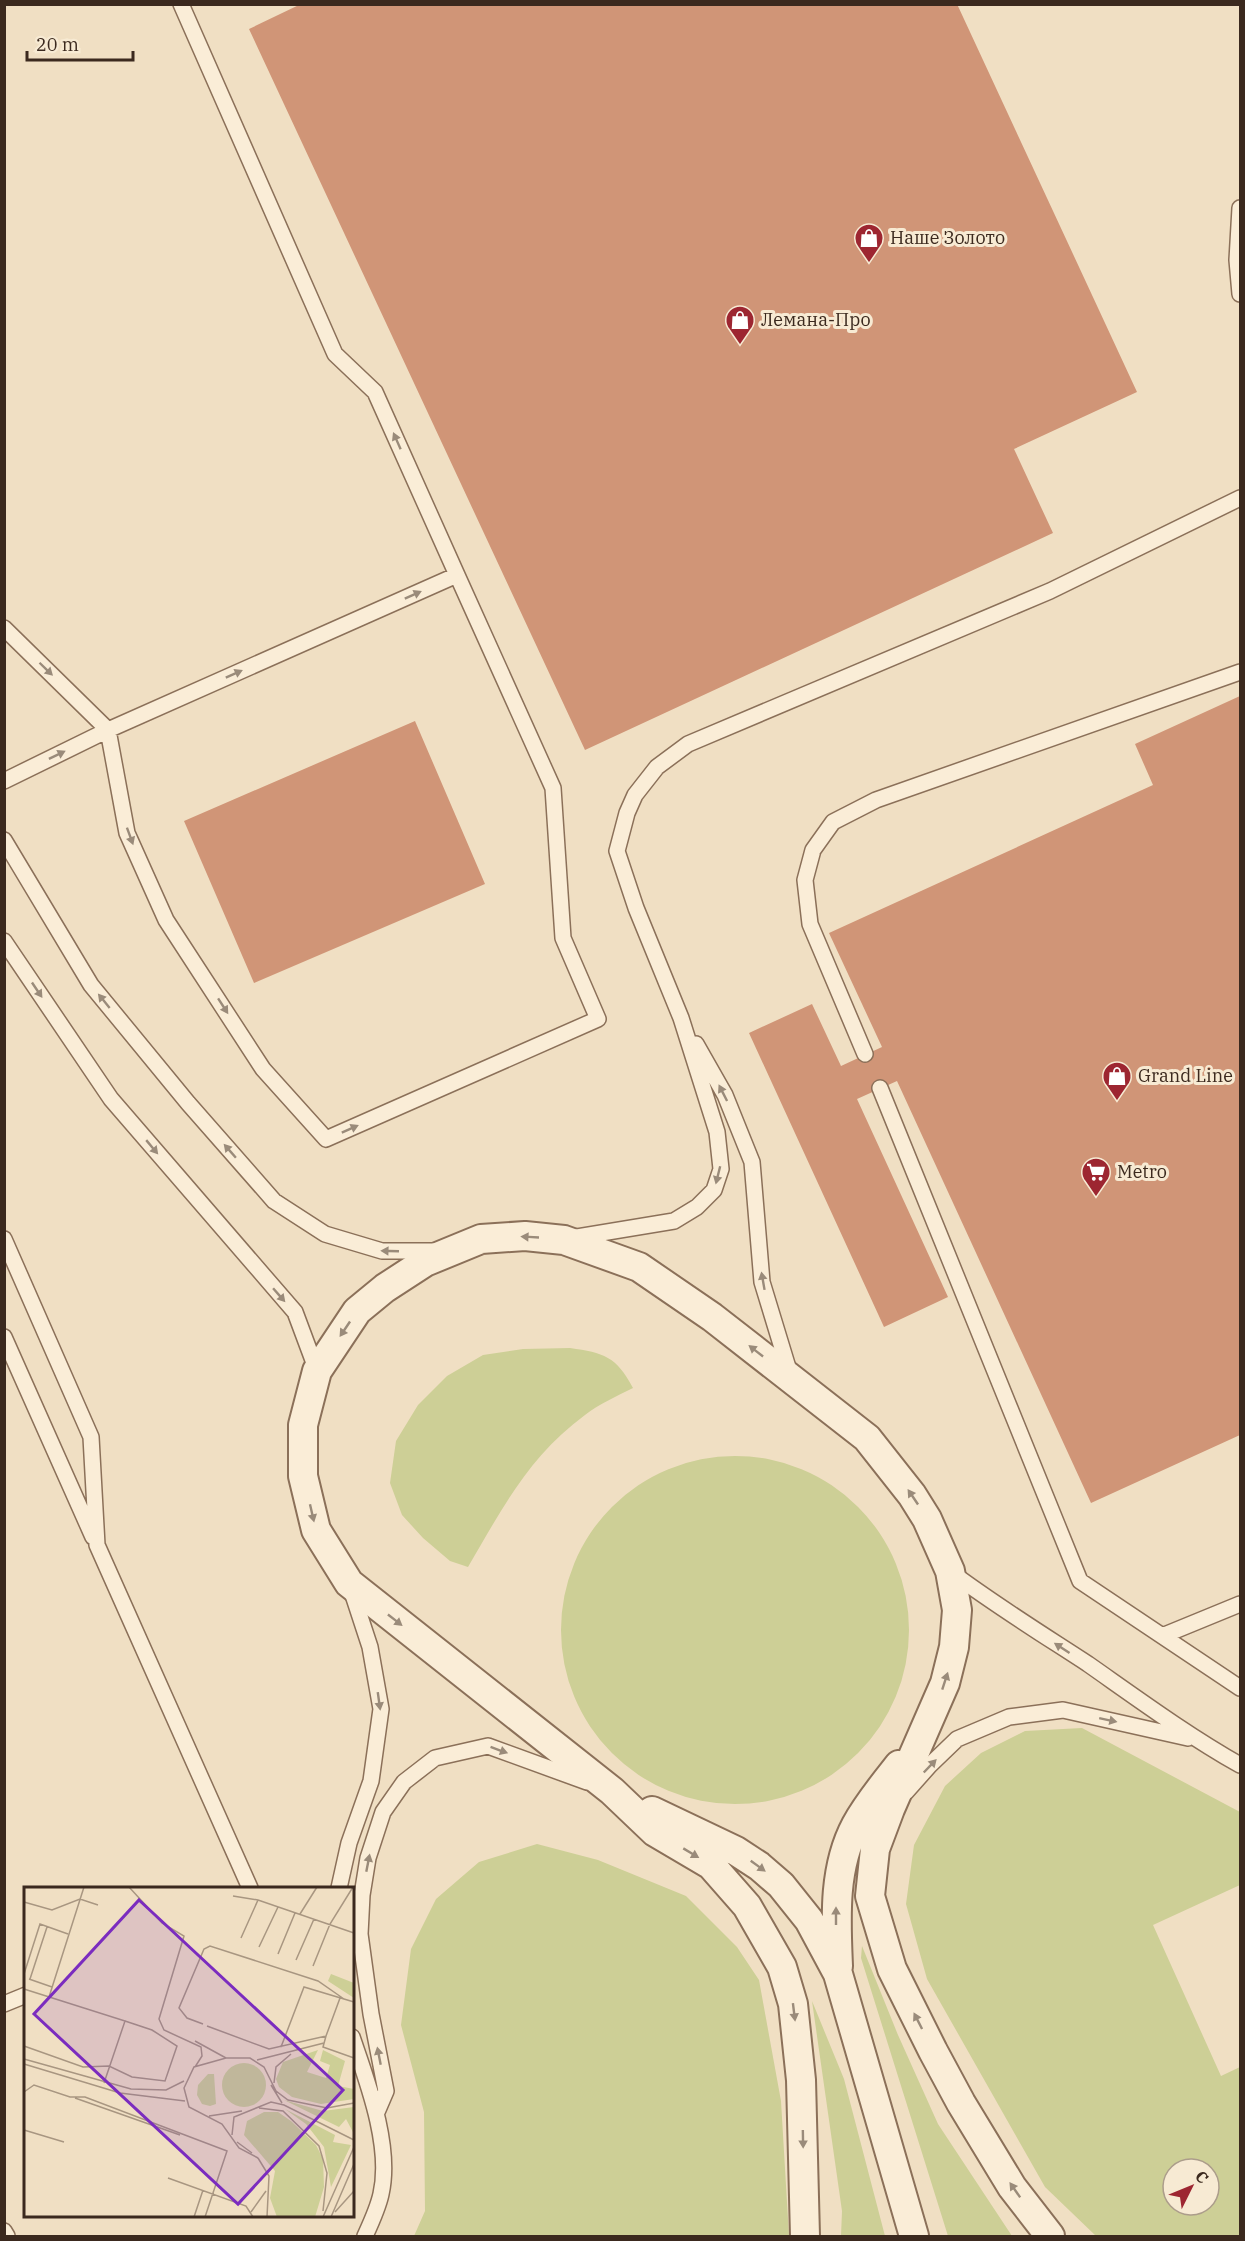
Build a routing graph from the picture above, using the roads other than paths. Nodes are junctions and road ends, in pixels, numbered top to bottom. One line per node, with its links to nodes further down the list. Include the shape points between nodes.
1 (181, 4): 5 (lane, one-way to 1, via 375,392 335,354)
2 (1240, 208): 3 (lane)
3 (1240, 294)
4 (1240, 498): 12 (lane, via 1050,591 688,744 657,767 635,795 617,851)
5 (457, 575): 8 (lane, one-way to 5); 8 (lane, one-way to 5, via 128,833 166,920 263,1069 326,1139 598,1019 563,938 553,788)
6 (4, 628): 8 (lane, one-way to 8)
7 (1240, 672): 13 (lane, via 876,800 833,822 813,850 805,880 810,924)
8 (108, 730): 9 (lane, one-way to 8)
9 (4, 781)
10 (4, 840): 17 (lane, one-way to 10, via 382,1251 325,1234 274,1201 91,985)
11 (4, 941): 19 (lane, one-way to 19, via 111,1099 295,1312)
12 (681, 1018): 16 (lane, one-way to 16, via 717,1132 721,1169 714,1190 697,1207 674,1221); 20 (lane, one-way to 12, via 762,1282 752,1162 725,1095)
13 (866, 1054)
14 (880, 1088): 25 (lane, via 1080,1581)
15 (4, 1239): 21 (lane, via 91,1437)
16 (564, 1240): 17 (street, one-way to 17, via 525,1236 481,1239); 20 (street, one-way to 16, via 639,1267)
17 (448, 1251): 19 (street, one-way to 19, via 385,1288 357,1311)
18 (4, 1337): 21 (lane)
19 (317, 1371): 23 (street, one-way to 23, via 303,1425 303,1476 316,1530)
20 (792, 1377): 22 (street, one-way to 20, via 927,1519 893,1469 867,1438)
21 (97, 1545): 32 (lane)
22 (950, 1571): 27 (street, one-way to 22, via 945,1683 954,1647 957,1610); 28 (lane, one-way to 22)
23 (349, 1584): 30 (street, one-way to 30); 33 (lane, one-way to 33, via 370,1647 381,1709 371,1781 349,1843)
24 (1240, 1604): 25 (lane)
25 (1162, 1636): 26 (lane)
26 (1240, 1688)
27 (922, 1735): 31 (street); 34 (street, one-way to 27, via 835,1910 843,1860 855,1827)
28 (1197, 1740): 29 (lane); 31 (lane, one-way to 28, via 957,1739 1009,1717 1063,1710)
29 (1240, 1765)
30 (612, 1791): 34 (street, one-way to 34, via 759,1866 781,1885 809,1920); 38 (lane, one-way to 30, via 386,2091 360,1934 362,1896 368,1858 383,1812 404,1782 435,1758 488,1746); 42 (street, one-way to 42, via 655,1832 711,1866 747,1906 782,1966 793,2004 801,2080)
31 (890, 1809): 44 (street, one-way to 31, via 1012,2187 961,2103 891,1969 870,1896 876,1849)
32 (250, 1887)
33 (339, 1887)
34 (838, 1974): 43 (street)
35 (24, 1996): 36 (lane)
36 (4, 2004)
37 (354, 2043): 38 (lane)
38 (377, 2112): 41 (lane, via 382,2193)
39 (4, 2231): 40 (lane)
40 (7, 2236)
41 (365, 2236)
42 (805, 2236)
43 (914, 2236)
44 (1050, 2236)

